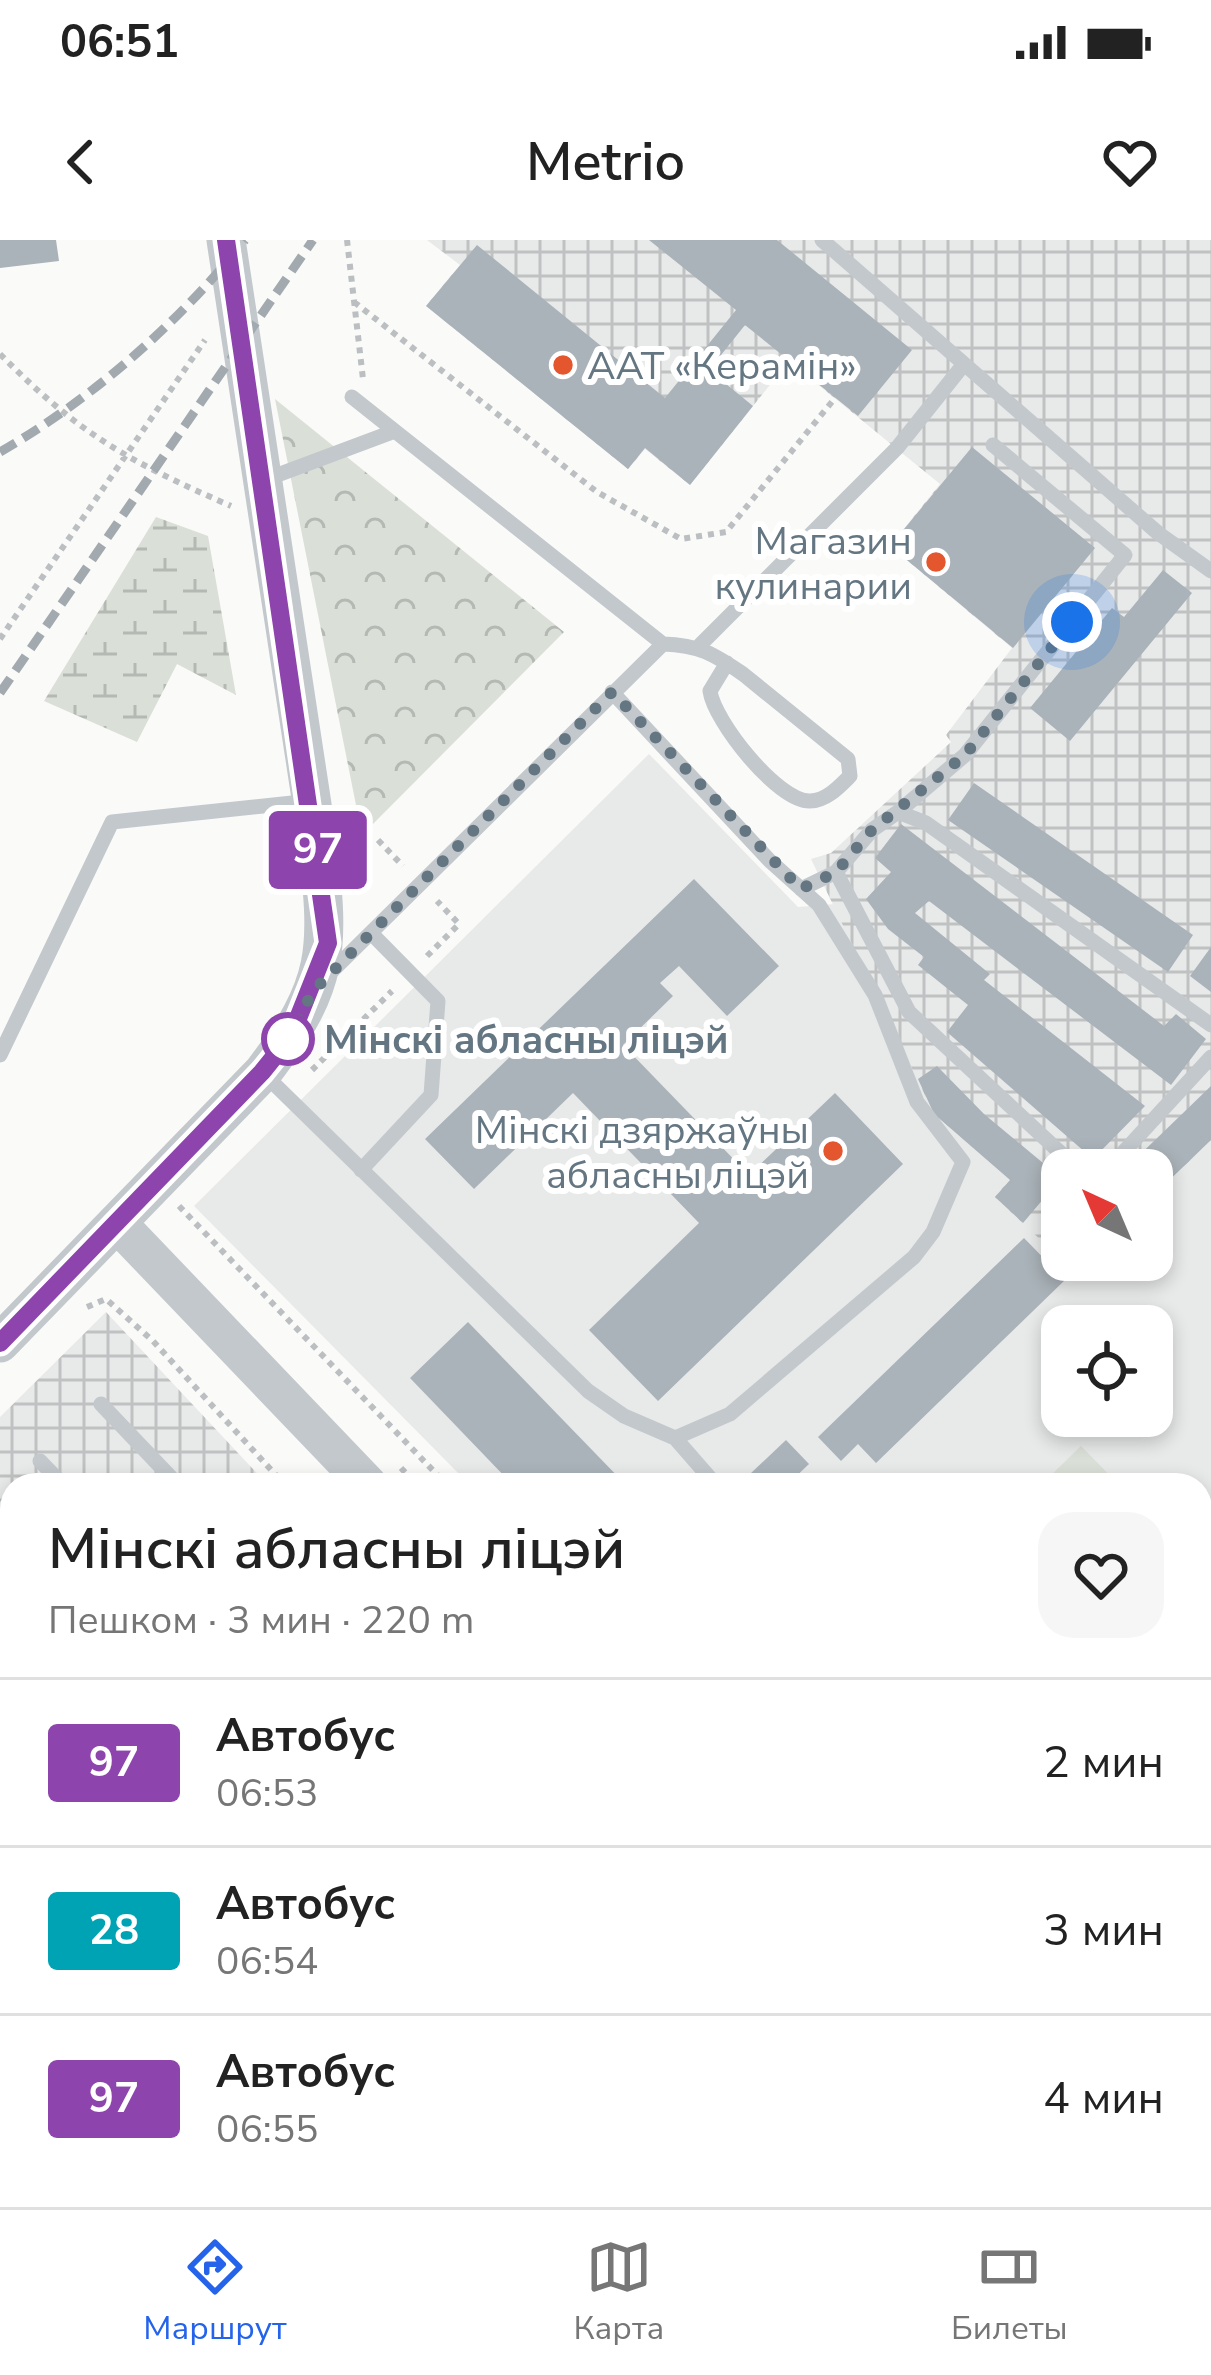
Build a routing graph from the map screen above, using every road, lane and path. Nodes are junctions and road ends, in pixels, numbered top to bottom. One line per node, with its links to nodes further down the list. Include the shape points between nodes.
1 (226, 240): 14 (street)
2 (347, 240): 4 (path)
3 (822, 240): 7 (lane)
4 (354, 302): 9 (path, via 597,492 681,539 726,532); 10 (path)
5 (213, 327): 13 (path)
6 (0, 354): 13 (path, via 60,414)
7 (964, 364): 15 (lane); 18 (lane, via 897,448)
8 (352, 397): 10 (lane)
9 (835, 398)
10 (367, 409): 11 (lane)
11 (395, 431): 14 (lane); 17 (lane)
12 (993, 445): 22 (lane, via 1125,555 965,755)
13 (124, 458): 14 (path); 16 (path)
14 (250, 495): 21 (street)
15 (1211, 571)
16 (0, 639)
17 (663, 644): 18 (lane); 20 (lane)
18 (700, 645): 19 (lane)
19 (728, 664): 19 (lane, via 848,759 850,776 837,790 814,802 793,798 743,749 713,711 710,691)
20 (612, 692): 24 (lane); 25 (lane)
21 (311, 801): 26 (street, via 328,943); 29 (lane, via 112,822)
22 (898, 812): 23 (lane); 27 (lane, via 926,823)
23 (836, 872): 24 (lane); 32 (lane, via 909,1012)
24 (801, 889): 41 (lane, via 875,994 916,1102 963,1162 914,1256 730,1414)
25 (371, 933): 26 (lane); 34 (lane, via 438,1000 431,1094)
26 (313, 991): 31 (street)
27 (1211, 1025)
28 (352, 1032): 31 (path)
29 (0, 1055)
30 (1211, 1057): 33 (lane)
31 (274, 1084): 34 (lane); 36 (street)
32 (1056, 1149)
33 (1126, 1149)
34 (361, 1170): 41 (lane, via 588,1391)
35 (177, 1204): 40 (path)
36 (118, 1224): 38 (street); 47 (street)
37 (106, 1299): 46 (path)
38 (1, 1339)
39 (100, 1404): 45 (lane)
40 (392, 1428): 42 (path); 48 (path)
41 (675, 1438): 49 (lane)
42 (376, 1443)
43 (40, 1461): 44 (lane)
44 (52, 1473)
45 (166, 1473)
46 (274, 1473)
47 (357, 1473)
48 (435, 1473)
49 (706, 1473)

